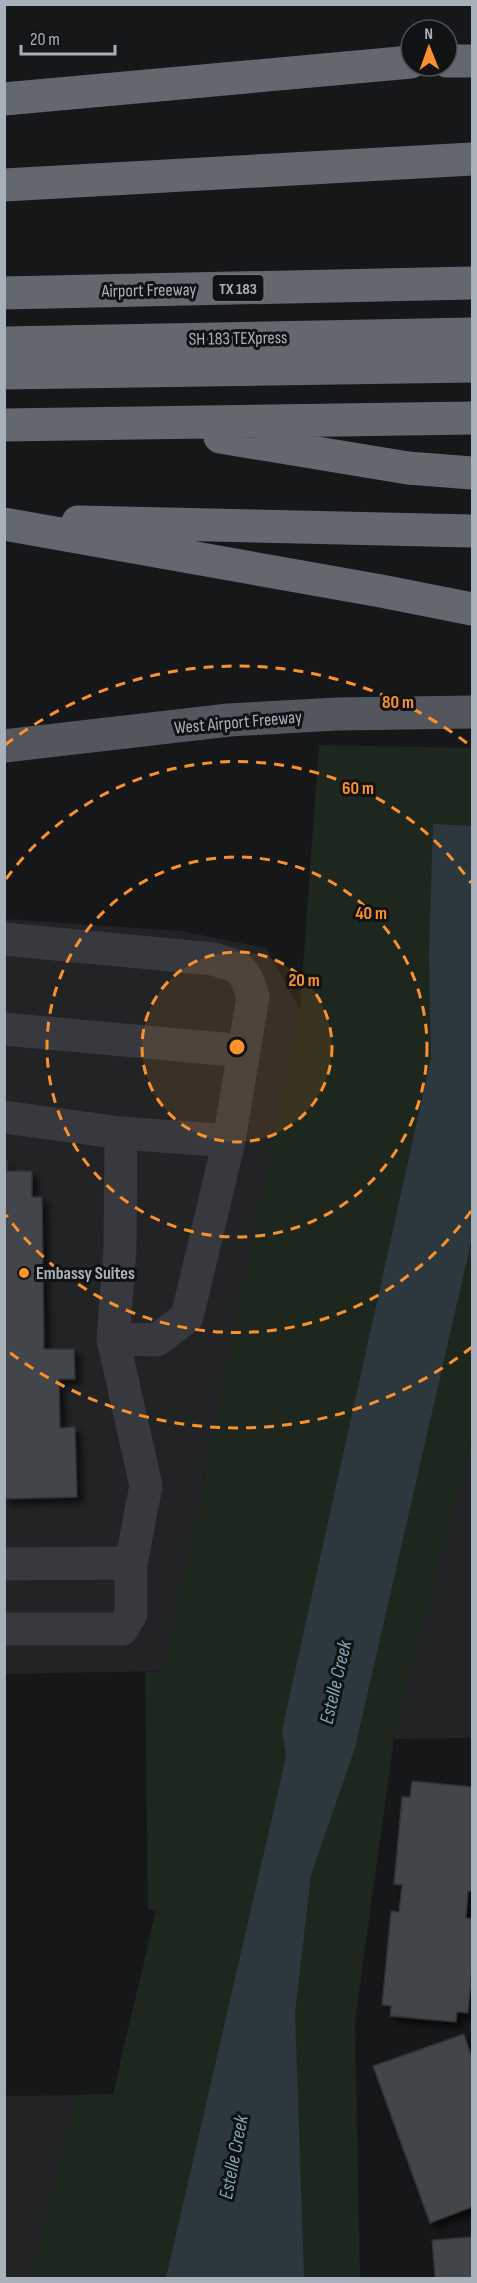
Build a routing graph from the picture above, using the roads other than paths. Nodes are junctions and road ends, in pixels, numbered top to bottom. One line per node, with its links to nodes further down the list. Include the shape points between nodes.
1 (399, 63): 2 (highway)
2 (4, 99)
3 (472, 159): 4 (highway)
4 (4, 185)
5 (472, 283): 6 (highway, Airport Freeway / TX 183)
6 (4, 292)
7 (472, 334): 8 (highway, SH 183 TEXpress)
8 (4, 343)
9 (472, 366): 10 (highway, SH 183 TEXpress)
10 (4, 373)
11 (472, 418): 12 (highway)
12 (138, 423): 13 (highway); 14 (highway, via 408,468)
13 (4, 425)
14 (472, 473)
15 (4, 523): 16 (highway, via 131,522); 17 (highway)
16 (472, 531)
17 (472, 609)
18 (472, 712): 19 (main road, West Airport Freeway, via 229,720)
19 (4, 746)
20 (4, 939): 22 (lane, via 213,959 232,965 246,974 253,997)
21 (4, 1029): 22 (lane)
22 (244, 1051): 25 (lane)
23 (4, 1118): 24 (lane)
24 (121, 1133): 25 (lane); 26 (lane, via 120,1248)
25 (229, 1141): 26 (lane, via 187,1317 157,1340)
26 (113, 1339): 27 (lane, via 146,1486)
27 (131, 1563): 28 (lane); 29 (lane, via 131,1614 122,1629)
28 (4, 1564)
29 (4, 1629)

